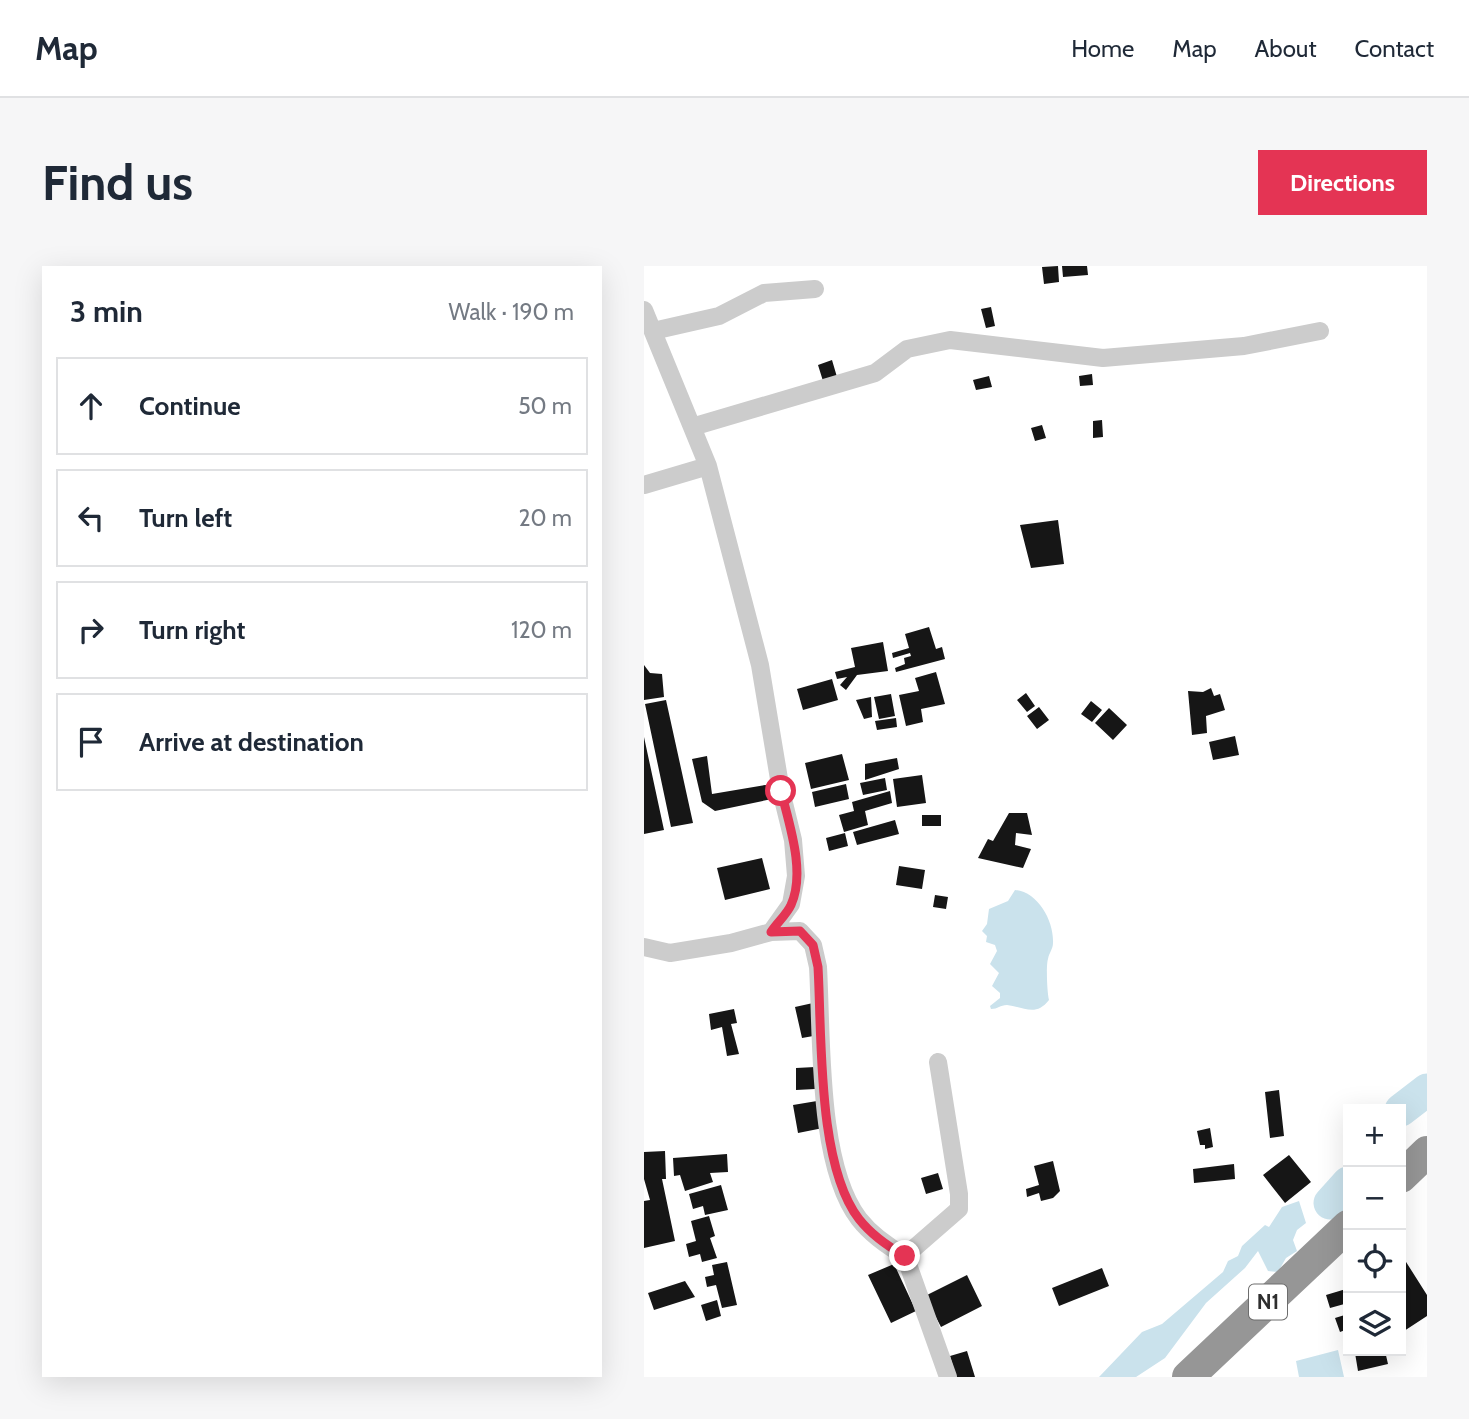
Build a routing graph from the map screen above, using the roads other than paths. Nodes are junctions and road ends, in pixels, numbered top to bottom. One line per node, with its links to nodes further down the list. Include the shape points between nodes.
1 (815, 289): 3 (street, via 764,293 719,316)
2 (644, 310): 3 (street)
3 (653, 331): 5 (street)
4 (1320, 331): 5 (street, via 1233,348 1103,358 950,340 907,349 875,373)
5 (692, 427): 6 (street)
6 (708, 466): 7 (street); 8 (street, via 760,665 793,839 796,876 792,904)
7 (644, 485)
8 (771, 932): 9 (street, via 670,953); 14 (street, via 800,931 813,945 830,1136 842,1188 859,1219)
9 (644, 947)
10 (938, 1062): 14 (street, via 959,1209)
11 (1427, 1152): 12 (highway)
12 (1406, 1172)
13 (1344, 1230): 16 (highway, N1)
14 (905, 1256): 15 (street)
15 (948, 1377)
16 (1188, 1377)

